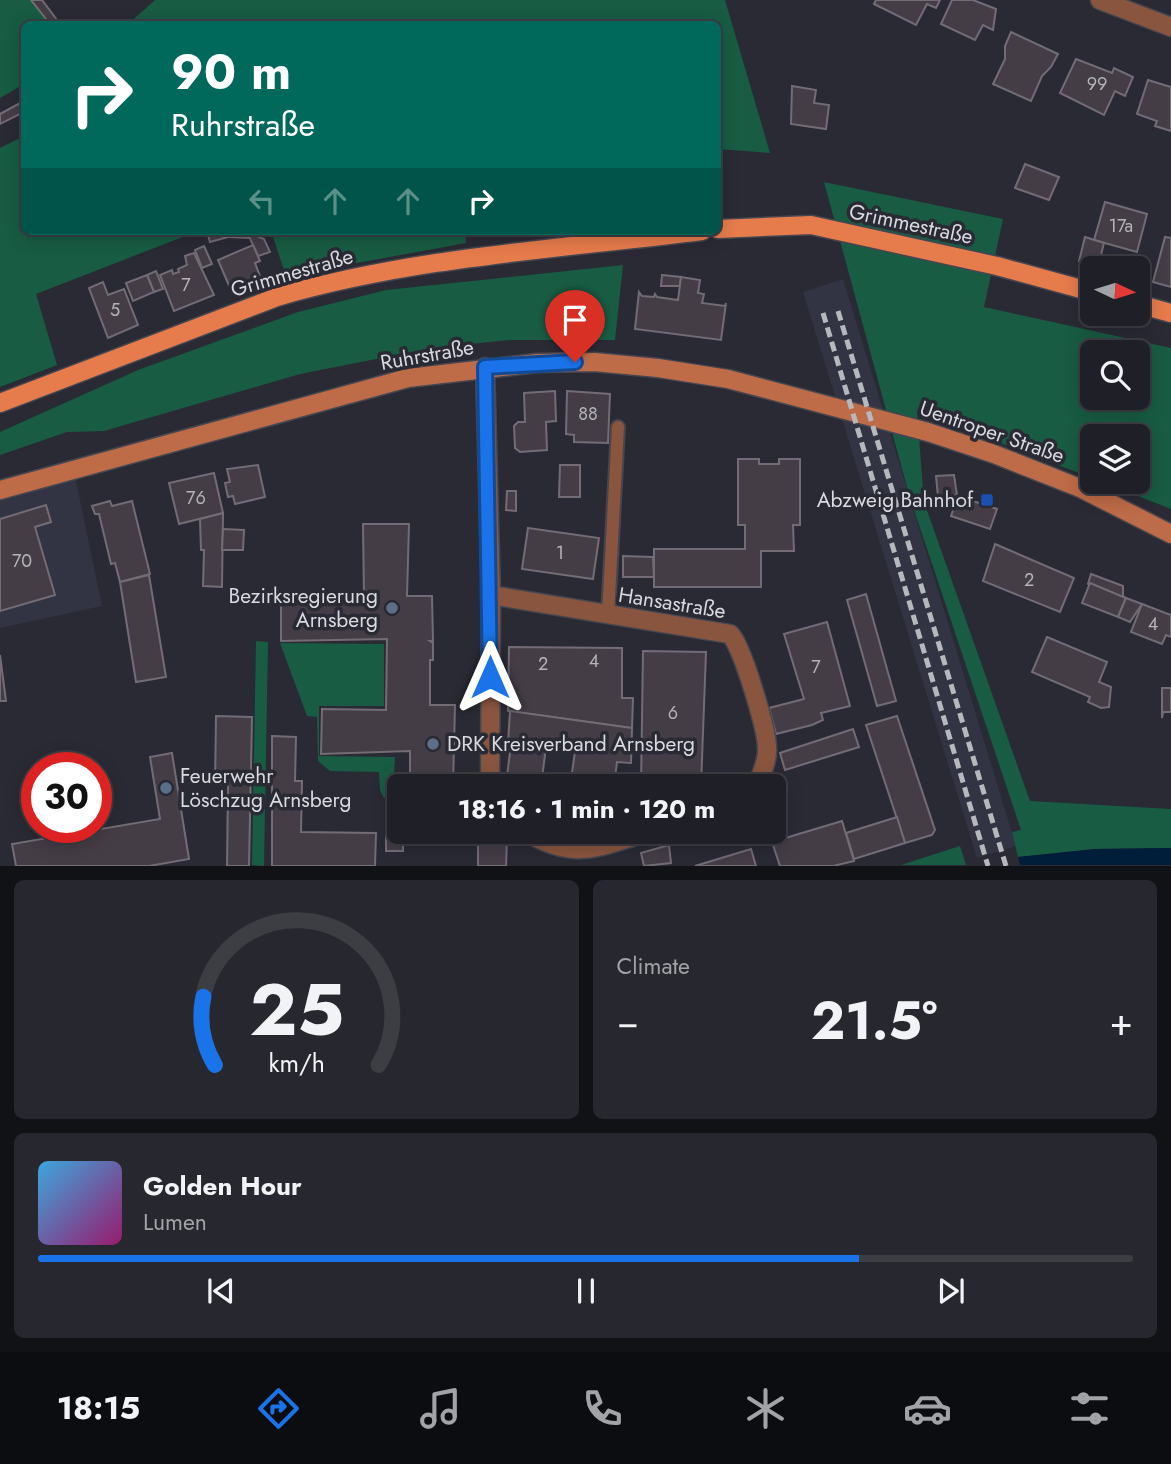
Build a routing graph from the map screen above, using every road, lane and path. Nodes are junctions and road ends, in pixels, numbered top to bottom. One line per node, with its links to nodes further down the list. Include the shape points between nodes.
1 (1100, 0): 2 (street)
2 (1171, 27)
3 (721, 229): 5 (main road, Grimmestraße, via 811,225)
4 (670, 235): 9 (main road, Grimmestraße, via 359,276 277,297)
5 (1080, 289)
6 (1150, 307): 7 (main road)
7 (1171, 313)
8 (485, 367): 10 (main road, Ruhrstraße, via 594,362 657,368 728,379); 12 (main road, Ruhrstraße, via 408,378); 14 (street)
9 (0, 403)
10 (870, 417): 13 (main road, Uentroper Straße, via 994,454 1080,488)
11 (618, 427): 15 (lane)
12 (0, 490)
13 (1171, 534)
14 (491, 595): 15 (street, Hansastraße); 16 (street)
15 (608, 616): 17 (street, Hansastraße, via 719,631 737,640 768,749)
16 (490, 774)
17 (761, 774)
18 (548, 844): 19 (street, via 568,851)
19 (606, 844)

